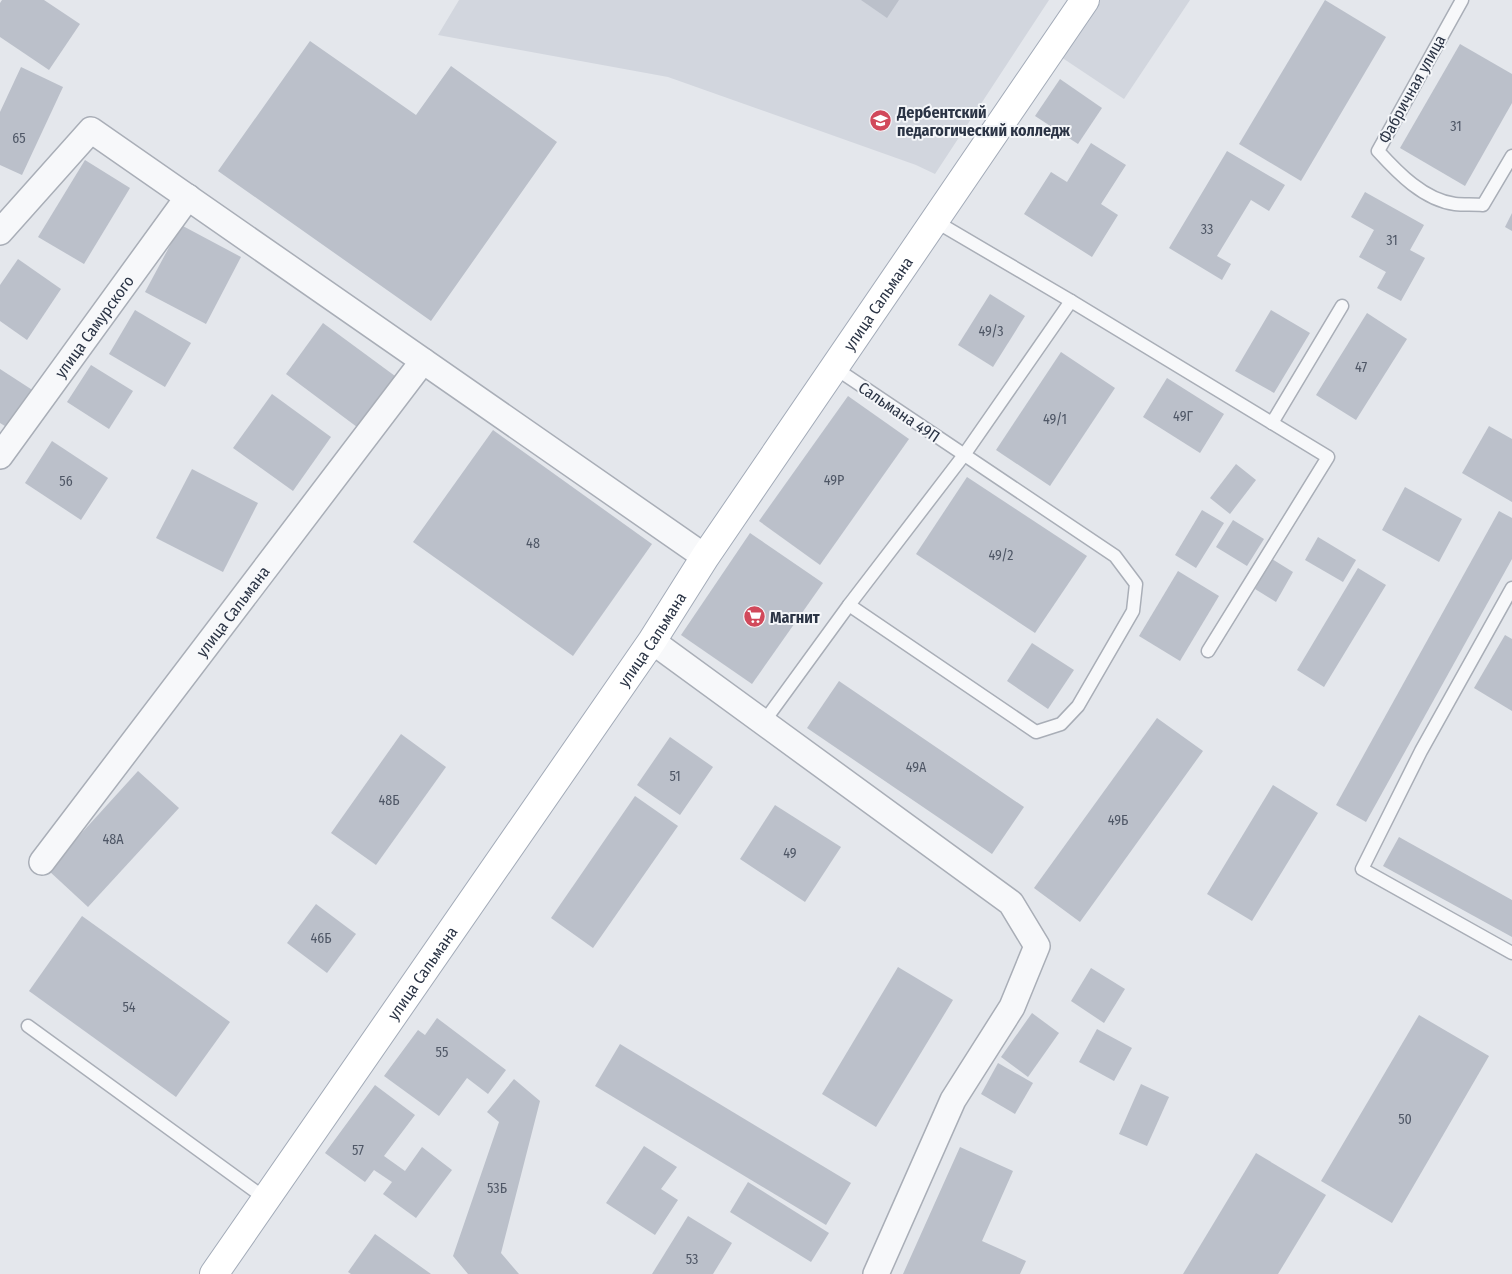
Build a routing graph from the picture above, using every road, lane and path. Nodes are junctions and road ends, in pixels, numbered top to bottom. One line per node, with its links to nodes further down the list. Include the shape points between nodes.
1 (1085, 0): 5 (main road, улица Сальмана)
2 (1462, 0): 3 (lane, Фабричная улица, via 1378,151 1399,174 1426,193 1453,204 1483,205)
3 (1512, 156)
4 (188, 197): 6 (street, via 91,130); 9 (street); 13 (street, улица Самурского)
5 (935, 221): 7 (lane); 10 (main road, улица Сальмана)
6 (0, 232)
7 (1071, 300): 11 (lane); 12 (lane)
8 (1342, 306): 11 (lane)
9 (424, 361): 14 (street); 20 (street, улица Сальмана)
10 (835, 368): 12 (lane, Сальмана 49П); 14 (main road, улица Сальмана)
11 (1272, 423): 18 (lane, via 1328,457)
12 (964, 455): 16 (lane); 16 (lane, Сальмана 49П, via 1115,556 1136,584 1133,611 1078,706 1061,724 1036,732)
13 (0, 456)
14 (705, 557): 17 (main road, улица Сальмана)
15 (1512, 588): 21 (lane, via 1421,751 1362,869)
16 (849, 605): 19 (lane)
17 (652, 641): 19 (street); 23 (main road, улица Сальмана)
18 (1208, 651)
19 (763, 723): 25 (street, via 1011,903 1037,946 1012,1007 953,1100)
20 (42, 862)
21 (1512, 953)
22 (28, 1026): 23 (lane)
23 (266, 1199): 24 (main road, улица Сальмана)
24 (214, 1274)
25 (876, 1274)

